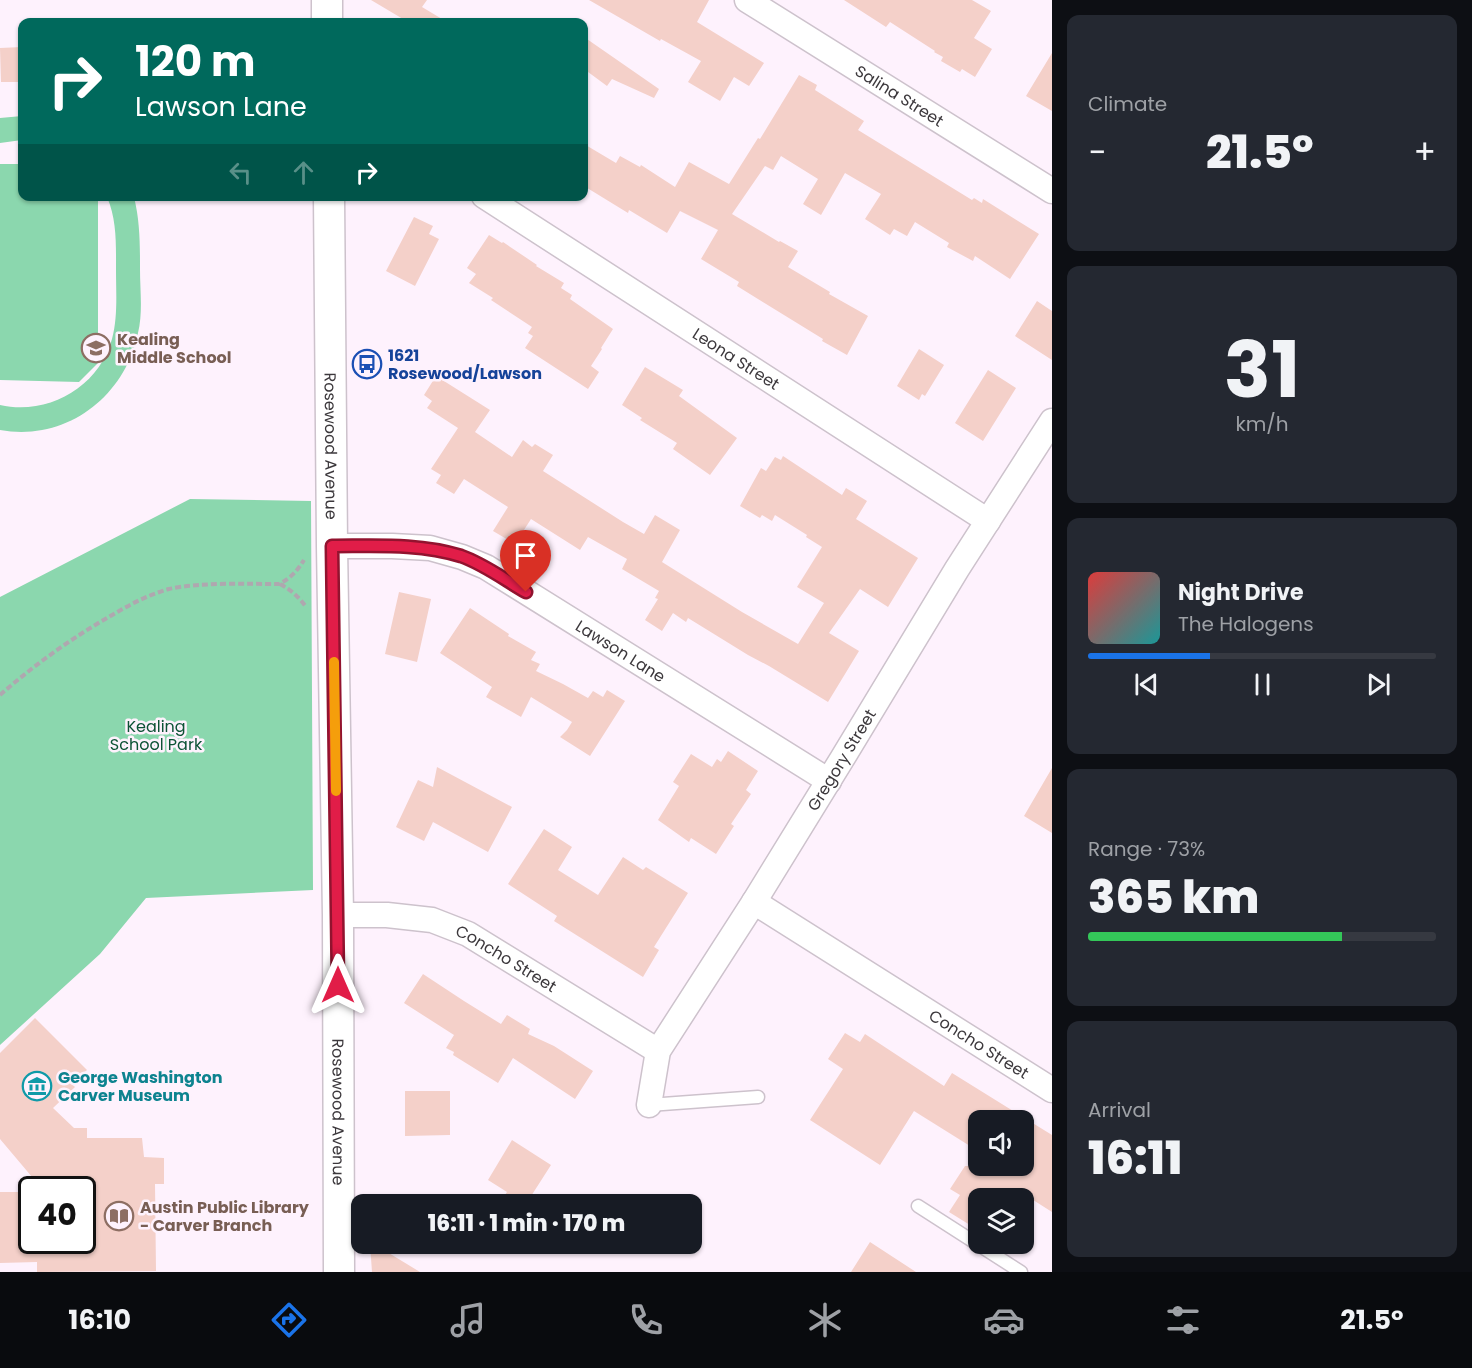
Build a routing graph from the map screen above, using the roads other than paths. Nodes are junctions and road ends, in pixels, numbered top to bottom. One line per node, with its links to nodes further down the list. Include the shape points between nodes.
1 (327, 0): 3 (street)
2 (747, 0): 4 (street, Salina Street)
3 (327, 18)
4 (1052, 191)
5 (329, 201): 9 (street, Rosewood Avenue)
6 (492, 201): 8 (street, Leona Street)
7 (1052, 421): 8 (street, Gregory Street)
8 (988, 521): 10 (street, Gregory Street)
9 (332, 546): 10 (street, Lawson Lane, via 430,548 486,567); 12 (street, Rosewood Avenue)
10 (829, 781): 11 (street, Gregory Street)
11 (754, 902): 13 (street, Gregory Street); 14 (street, Concho Street)
12 (338, 915): 13 (street, Concho Street, via 432,920 468,934); 18 (street, Rosewood Avenue)
13 (658, 1051): 16 (street, Gregory Street)
14 (1052, 1090)
15 (758, 1098): 16 (lane)
16 (649, 1105)
17 (918, 1206): 19 (lane)
18 (339, 1272)
19 (1021, 1272)

